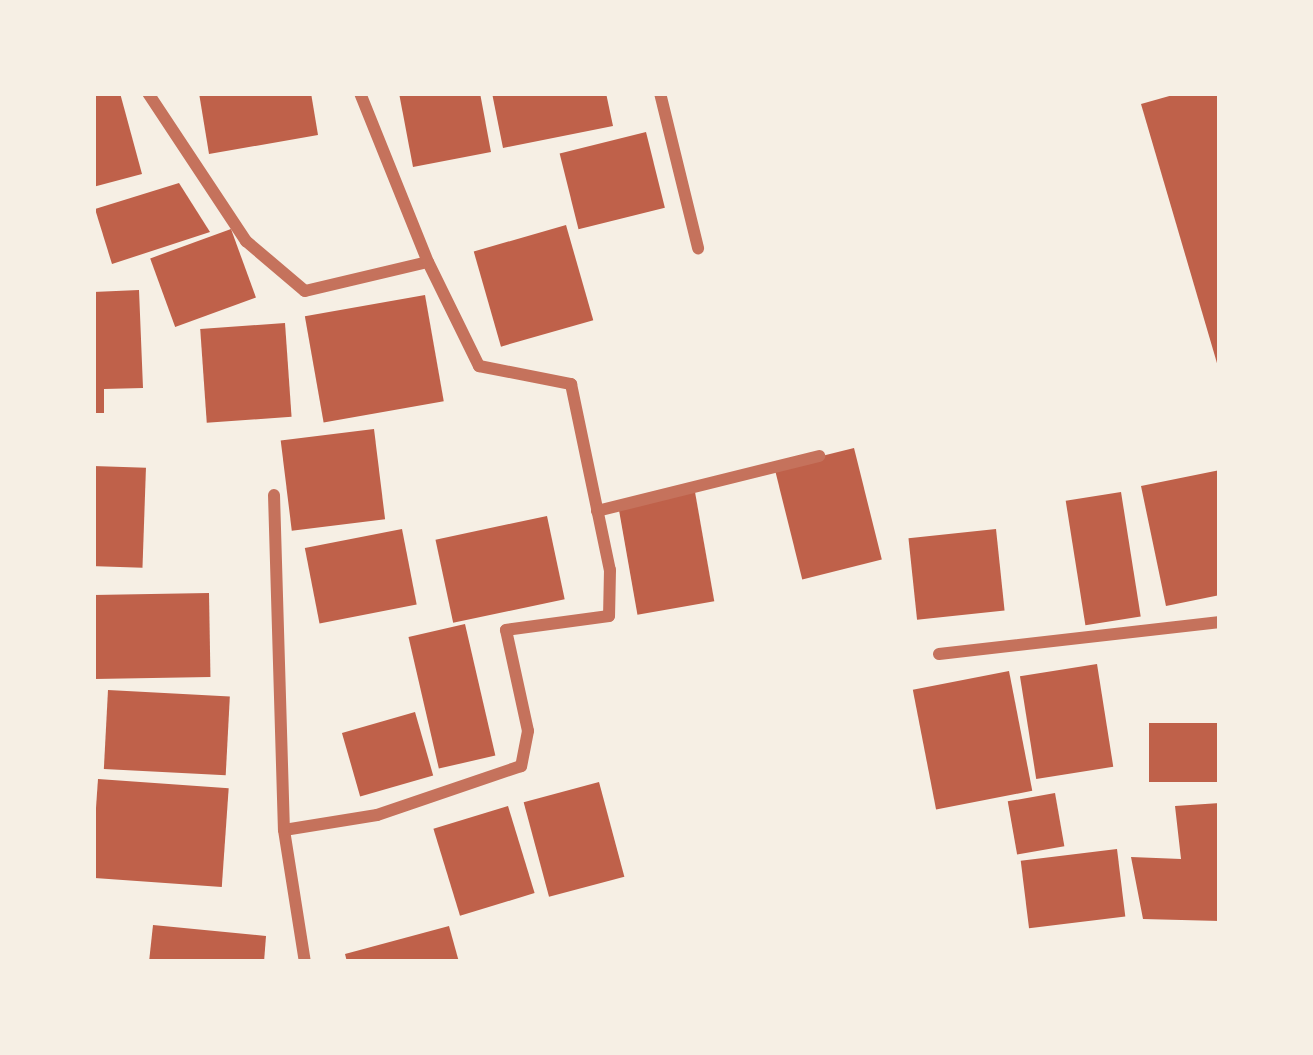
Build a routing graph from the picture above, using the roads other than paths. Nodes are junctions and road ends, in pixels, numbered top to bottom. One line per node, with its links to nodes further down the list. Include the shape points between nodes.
1 (148, 93): 5 (street, via 246,242 305,290)
2 (359, 93): 5 (street)
3 (660, 93): 4 (street)
4 (698, 248)
5 (428, 262): 8 (street, via 479,366 571,384)
6 (819, 456): 8 (street)
7 (274, 495): 11 (street)
8 (597, 511): 11 (street, via 610,571 609,616 506,630 528,731 521,766 377,815)
9 (1220, 622): 10 (street)
10 (939, 654)
11 (284, 830): 12 (street)
12 (305, 962)

